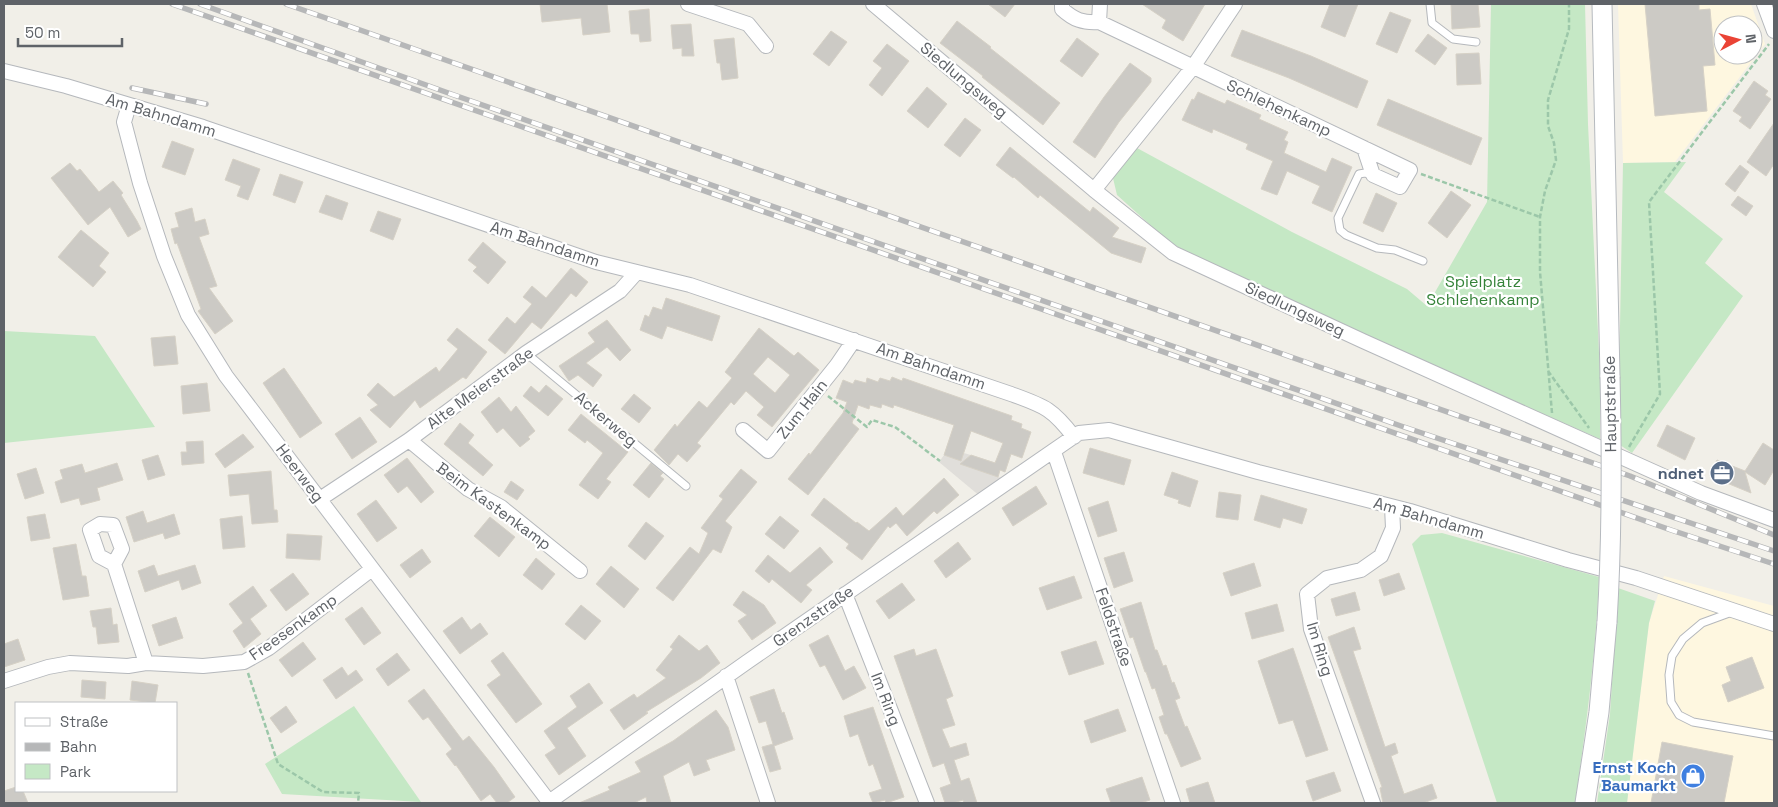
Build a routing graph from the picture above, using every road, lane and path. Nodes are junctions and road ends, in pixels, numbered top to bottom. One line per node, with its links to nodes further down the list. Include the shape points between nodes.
1 (688, 4): 14 (street, via 748,24)
2 (873, 4): 21 (street, Siedlungsweg)
3 (1062, 4): 10 (street, Schlehenkamp, via 1062,9 1070,16 1087,23)
4 (1100, 4): 10 (street)
5 (1235, 4): 15 (street)
6 (1430, 4): 13 (lane, via 1432,23 1453,40)
7 (1569, 4): 22 (path, via 1569,29 1548,100 1548,126 1556,160)
8 (1602, 4): 58 (main road, Hauptstraße, bridge, via 1611,548 1599,712)
9 (1764, 4): 11 (street)
10 (1100, 22): 15 (street, Schlehenkamp)
11 (1774, 31)
12 (1774, 40): 35 (path, via 1766,46 1649,202 1660,394)
13 (1476, 42)
14 (766, 46)
15 (1193, 67): 18 (street, Schlehenkamp); 21 (street)
16 (4, 71): 17 (street, Am Bahndamm)
17 (128, 105): 24 (street, Am Bahndamm, via 212,130 596,262); 38 (street, Heerweg, via 124,122 140,183 188,315 226,376)
18 (1364, 148): 19 (street, Schlehenkamp); 20 (street)
19 (1410, 170): 20 (street, via 1400,187); 22 (path)
20 (1373, 175): 23 (lane, via 1360,174 1338,218 1340,230 1377,248 1395,250)
21 (1094, 190): 29 (street, Siedlungsweg, via 1173,253)
22 (1540, 217): 27 (path, via 1540,272)
23 (1423, 261)
24 (637, 272): 25 (street, Am Bahndamm, via 690,285); 26 (street, Alte Meierstraße, via 620,291)
25 (854, 340): 28 (street, Zum Hain); 31 (street, Am Bahndamm, via 1045,407)
26 (526, 353): 32 (street, Alte Meierstraße); 37 (lane, Ackerweg)
27 (1547, 370): 29 (path); 33 (path, via 1591,431)
28 (819, 388): 30 (street, Zum Hain, via 768,451); 36 (path, via 867,426 872,420 895,427)
29 (1553, 426): 33 (street, Siedlungsweg)
30 (743, 430)
31 (1077, 435): 34 (street, Grenzstraße); 39 (street, Am Bahndamm, via 1109,430)
32 (409, 440): 38 (street, Alte Meierstraße); 43 (street, Beim Kastenkamp, via 468,489 501,507)
33 (1595, 444): 35 (street, Siedlungsweg)
34 (1054, 452): 44 (street, Grenzstraße); 56 (street, Feldstraße)
35 (1624, 457): 40 (street, Siedlungsweg, via 1701,493)
36 (940, 460)
37 (686, 486)
38 (320, 500): 42 (street, Heerweg)
39 (1392, 507): 45 (street, Am Bahndamm, via 1636,578); 57 (street, Im Ring, via 1393,528 1381,556 1361,570 1327,578 1307,594 1311,629)
40 (1774, 520)
41 (114, 564): 48 (street)
42 (372, 569): 47 (street, Freesenkamp, via 269,648); 53 (street, Heerweg)
43 (580, 571)
44 (845, 594): 49 (street, Grenzstraße); 55 (street, Im Ring)
45 (1735, 611): 46 (street, Am Bahndamm); 51 (lane, via 1702,622 1683,639 1672,656 1669,675 1672,702 1679,715 1694,722)
46 (1774, 624)
47 (244, 662): 48 (street, Freesenkamp, via 203,666); 52 (path, via 278,764 323,792 358,793)
48 (146, 663): 50 (street, Freesenkamp, via 128,666 70,663)
49 (726, 676): 53 (street, Grenzstraße); 54 (street)
50 (4, 681)
51 (1774, 736)
52 (358, 803)
53 (550, 803)
54 (768, 803)
55 (927, 803)
56 (1173, 803)
57 (1372, 803)
58 (1585, 803)

